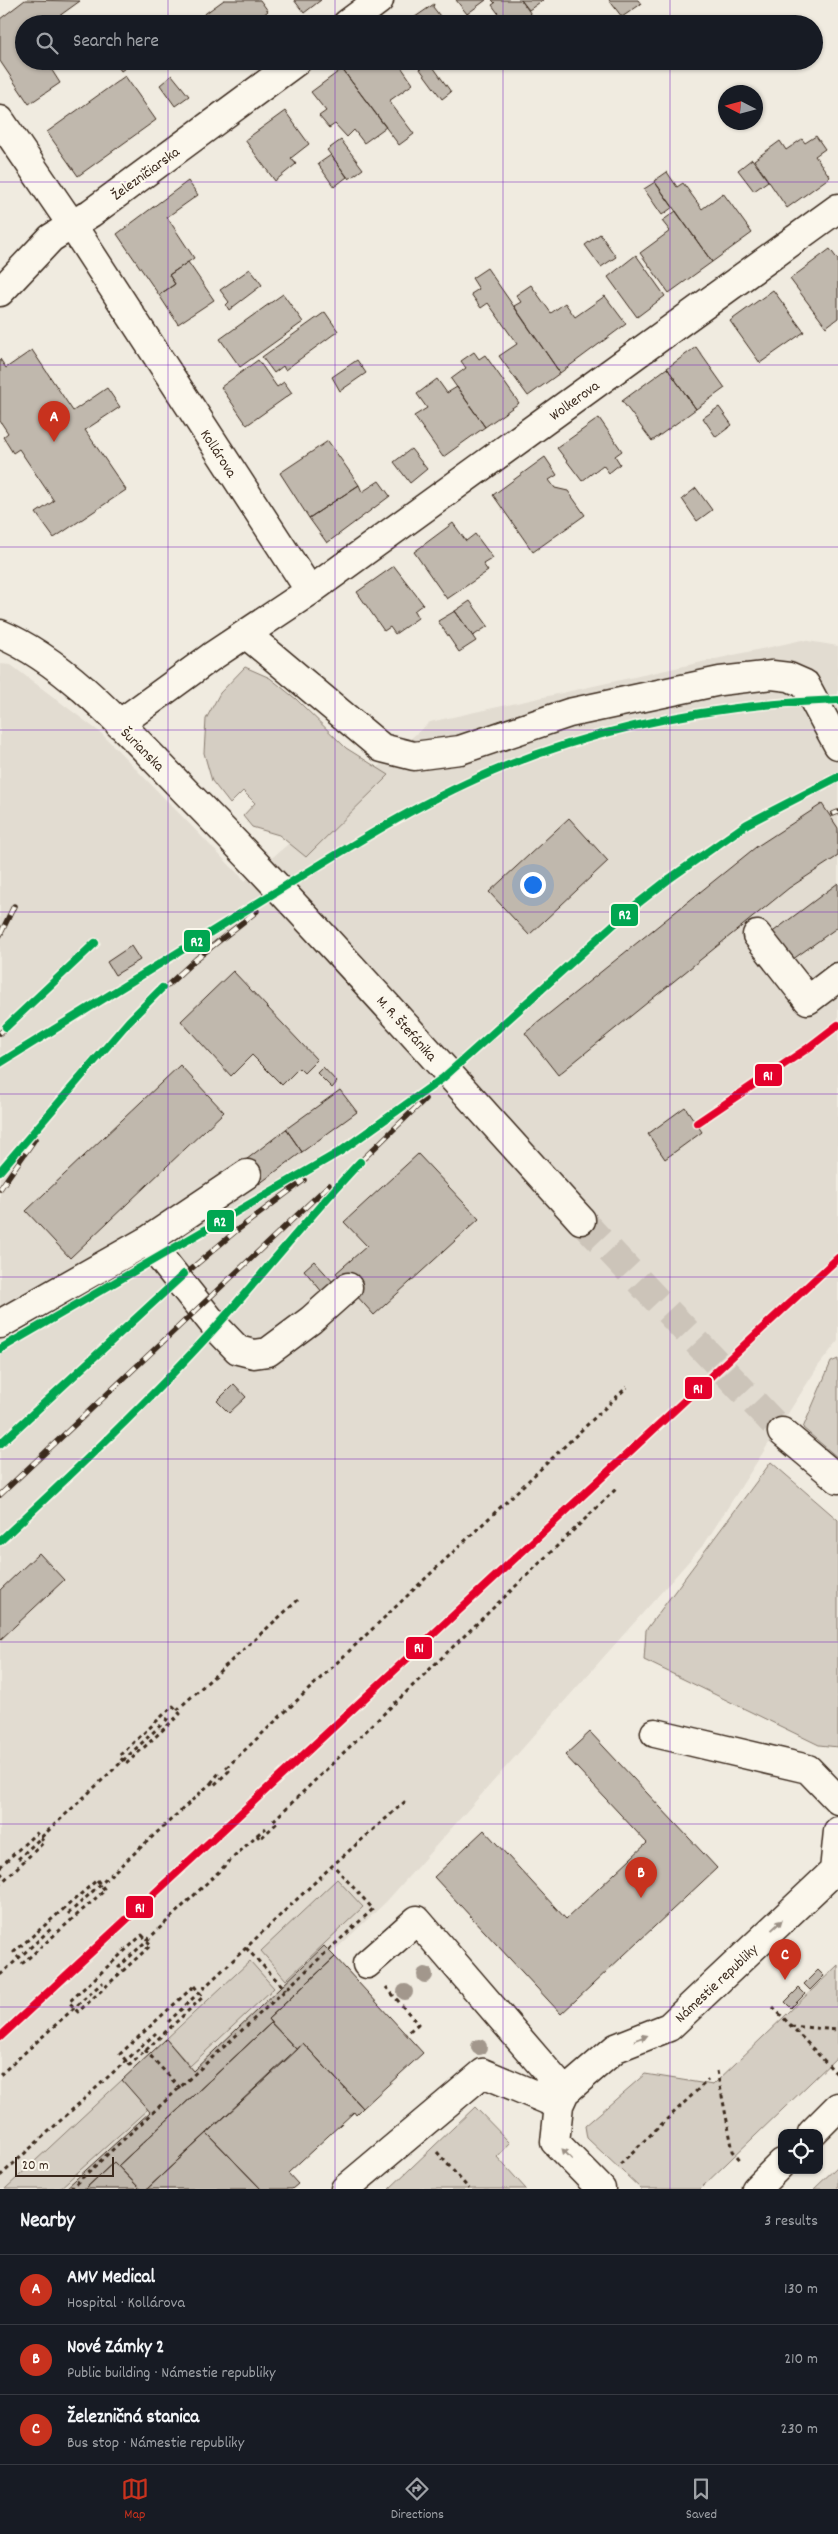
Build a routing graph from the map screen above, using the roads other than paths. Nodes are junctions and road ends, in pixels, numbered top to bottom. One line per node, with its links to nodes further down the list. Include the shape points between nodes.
1 (379, 0): 2 (street)
2 (359, 15)
3 (285, 70): 6 (street, Železničiarska)
4 (0, 120): 6 (street, Kollárova)
5 (838, 208): 8 (street, Wolkerova)
6 (72, 225): 7 (street, Železničiarska, via 51,238); 8 (street, Kollárova)
7 (0, 292)
8 (310, 591): 10 (street)
9 (0, 634): 11 (street, Šurianska, via 55,664)
10 (247, 635): 11 (street); 12 (street, via 382,748 414,756 460,750 569,713 720,681 772,675 790,676 805,684)
11 (119, 724): 13 (street, Šurianska)
12 (838, 745)
13 (273, 881): 17 (street, M. R. Štefánika)
14 (757, 935): 15 (street, via 808,1000)
15 (838, 977)
16 (248, 1174): 18 (street)
17 (581, 1220)
18 (150, 1239): 19 (street, via 160,1257 216,1327 238,1350 254,1354 268,1352); 20 (street)
19 (348, 1287)
20 (0, 1324)
21 (782, 1432): 22 (street)
22 (838, 1479)
23 (655, 1733): 24 (street, via 808,1769)
24 (838, 1800)
25 (838, 1831): 27 (street, Námestie republiky, one-way to 25, via 616,2048 669,2028 834,1871)
26 (367, 1964): 27 (street, via 417,1920)
27 (562, 2099): 31 (street, one-way to 27, via 555,2142); 33 (street, via 483,2074)
28 (838, 2107): 29 (street)
29 (816, 2129)
30 (778, 2167): 32 (street)
31 (607, 2180)
32 (759, 2186)
33 (345, 2189)

